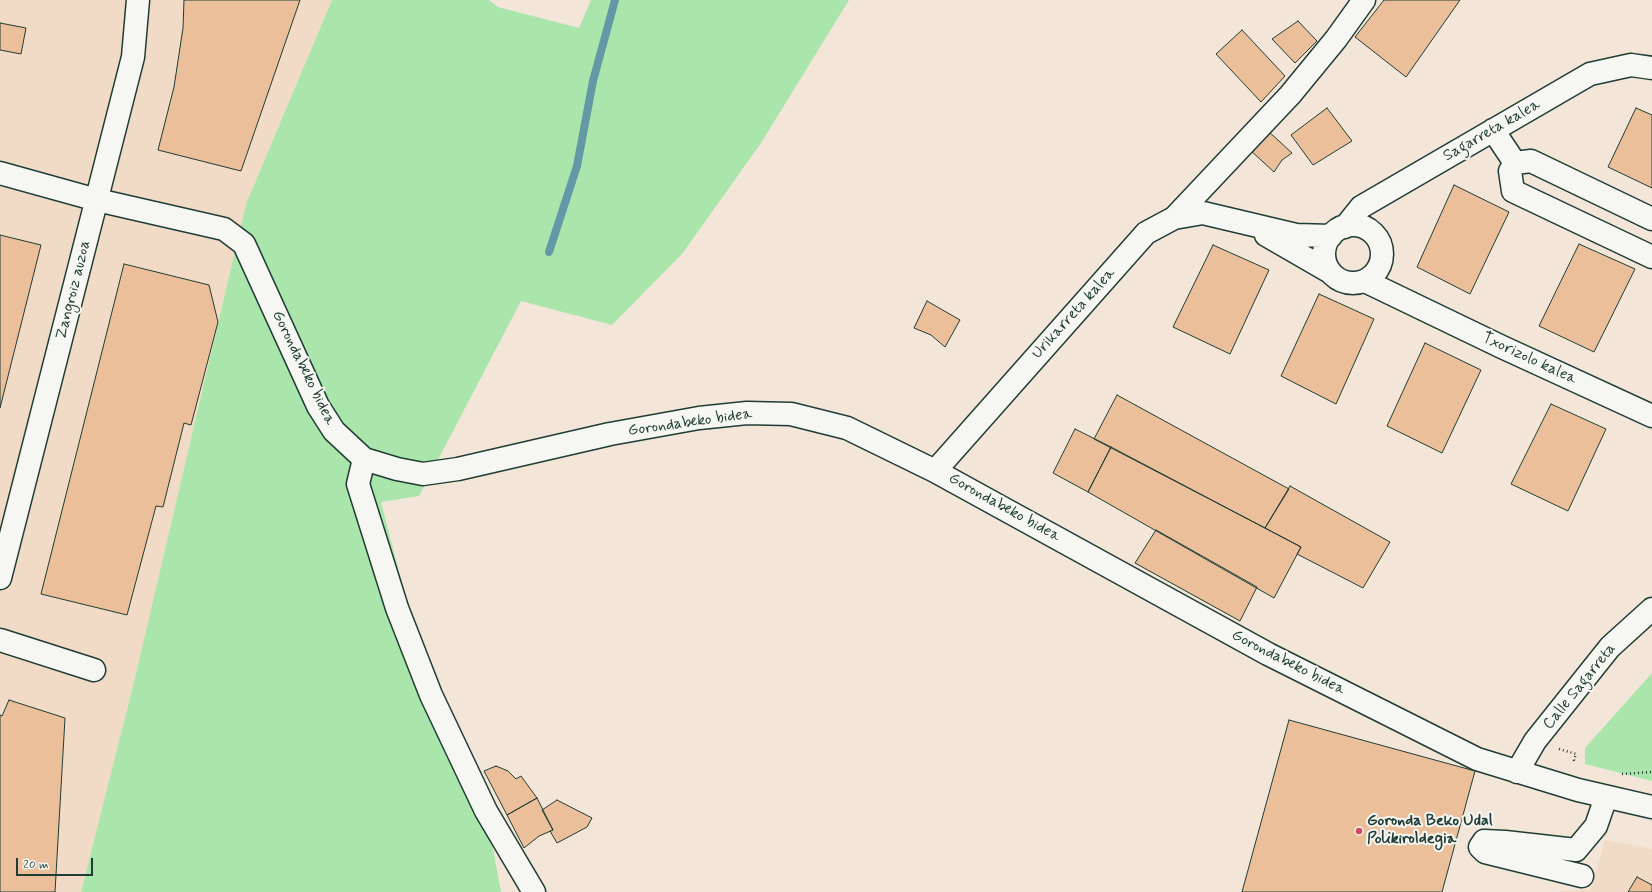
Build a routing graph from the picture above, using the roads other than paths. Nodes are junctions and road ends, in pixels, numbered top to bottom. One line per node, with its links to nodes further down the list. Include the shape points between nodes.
1 (138, 0): 7 (street, Zangroiz auzoa, via 133,57)
2 (1364, 0): 8 (street, via 1290,95)
3 (1652, 68): 4 (street, Sagarreta kalea, via 1631,65 1590,74)
4 (1493, 130): 5 (street); 11 (street, Sagarreta kalea, via 1361,208)
5 (1515, 164): 9 (street, via 1530,161); 12 (street, via 1510,171 1513,191)
6 (0, 173): 7 (street, Gorondabeko bidea)
7 (97, 200): 16 (street, Gorondabeko bidea, via 224,229 244,244 318,406 334,432); 18 (street, Zangroiz auzoa)
8 (1174, 218): 10 (street, Urikarreta kalea, via 1202,213); 17 (street, Urikarreta kalea, via 1146,233)
9 (1652, 220)
10 (1242, 221): 11 (street, Urikarreta kalea, via 1296,235); 13 (street, Urikarreta kalea)
11 (1338, 232): 13 (street, via 1326,244 1326,263); 14 (street, via 1355,226 1372,232 1382,249 1382,259)
12 (1652, 257)
13 (1330, 272): 14 (street, via 1346,282 1356,283)
14 (1372, 274): 15 (street, Txorizolo kalea, via 1406,300)
15 (1652, 416)
16 (364, 459): 17 (street, Gorondabeko bidea, via 423,474 458,469 610,434 699,418 747,413 791,414 847,428); 26 (street, via 358,484 397,608 431,695 486,811)
17 (935, 470): 22 (street, Gorondabeko bidea, via 1268,654 1478,759)
18 (0, 578)
19 (1652, 609): 22 (street, Calle Sagarreta, via 1610,647 1535,741)
20 (0, 640): 21 (street)
21 (94, 670)
22 (1517, 772): 23 (street, Gorondabeko bidea)
23 (1606, 797): 24 (street, Gorondabeko bidea); 25 (street, via 1596,826 1576,850 1491,842 1484,842 1480,847 1485,852)
24 (1652, 807)
25 (1582, 876)
26 (534, 892)

